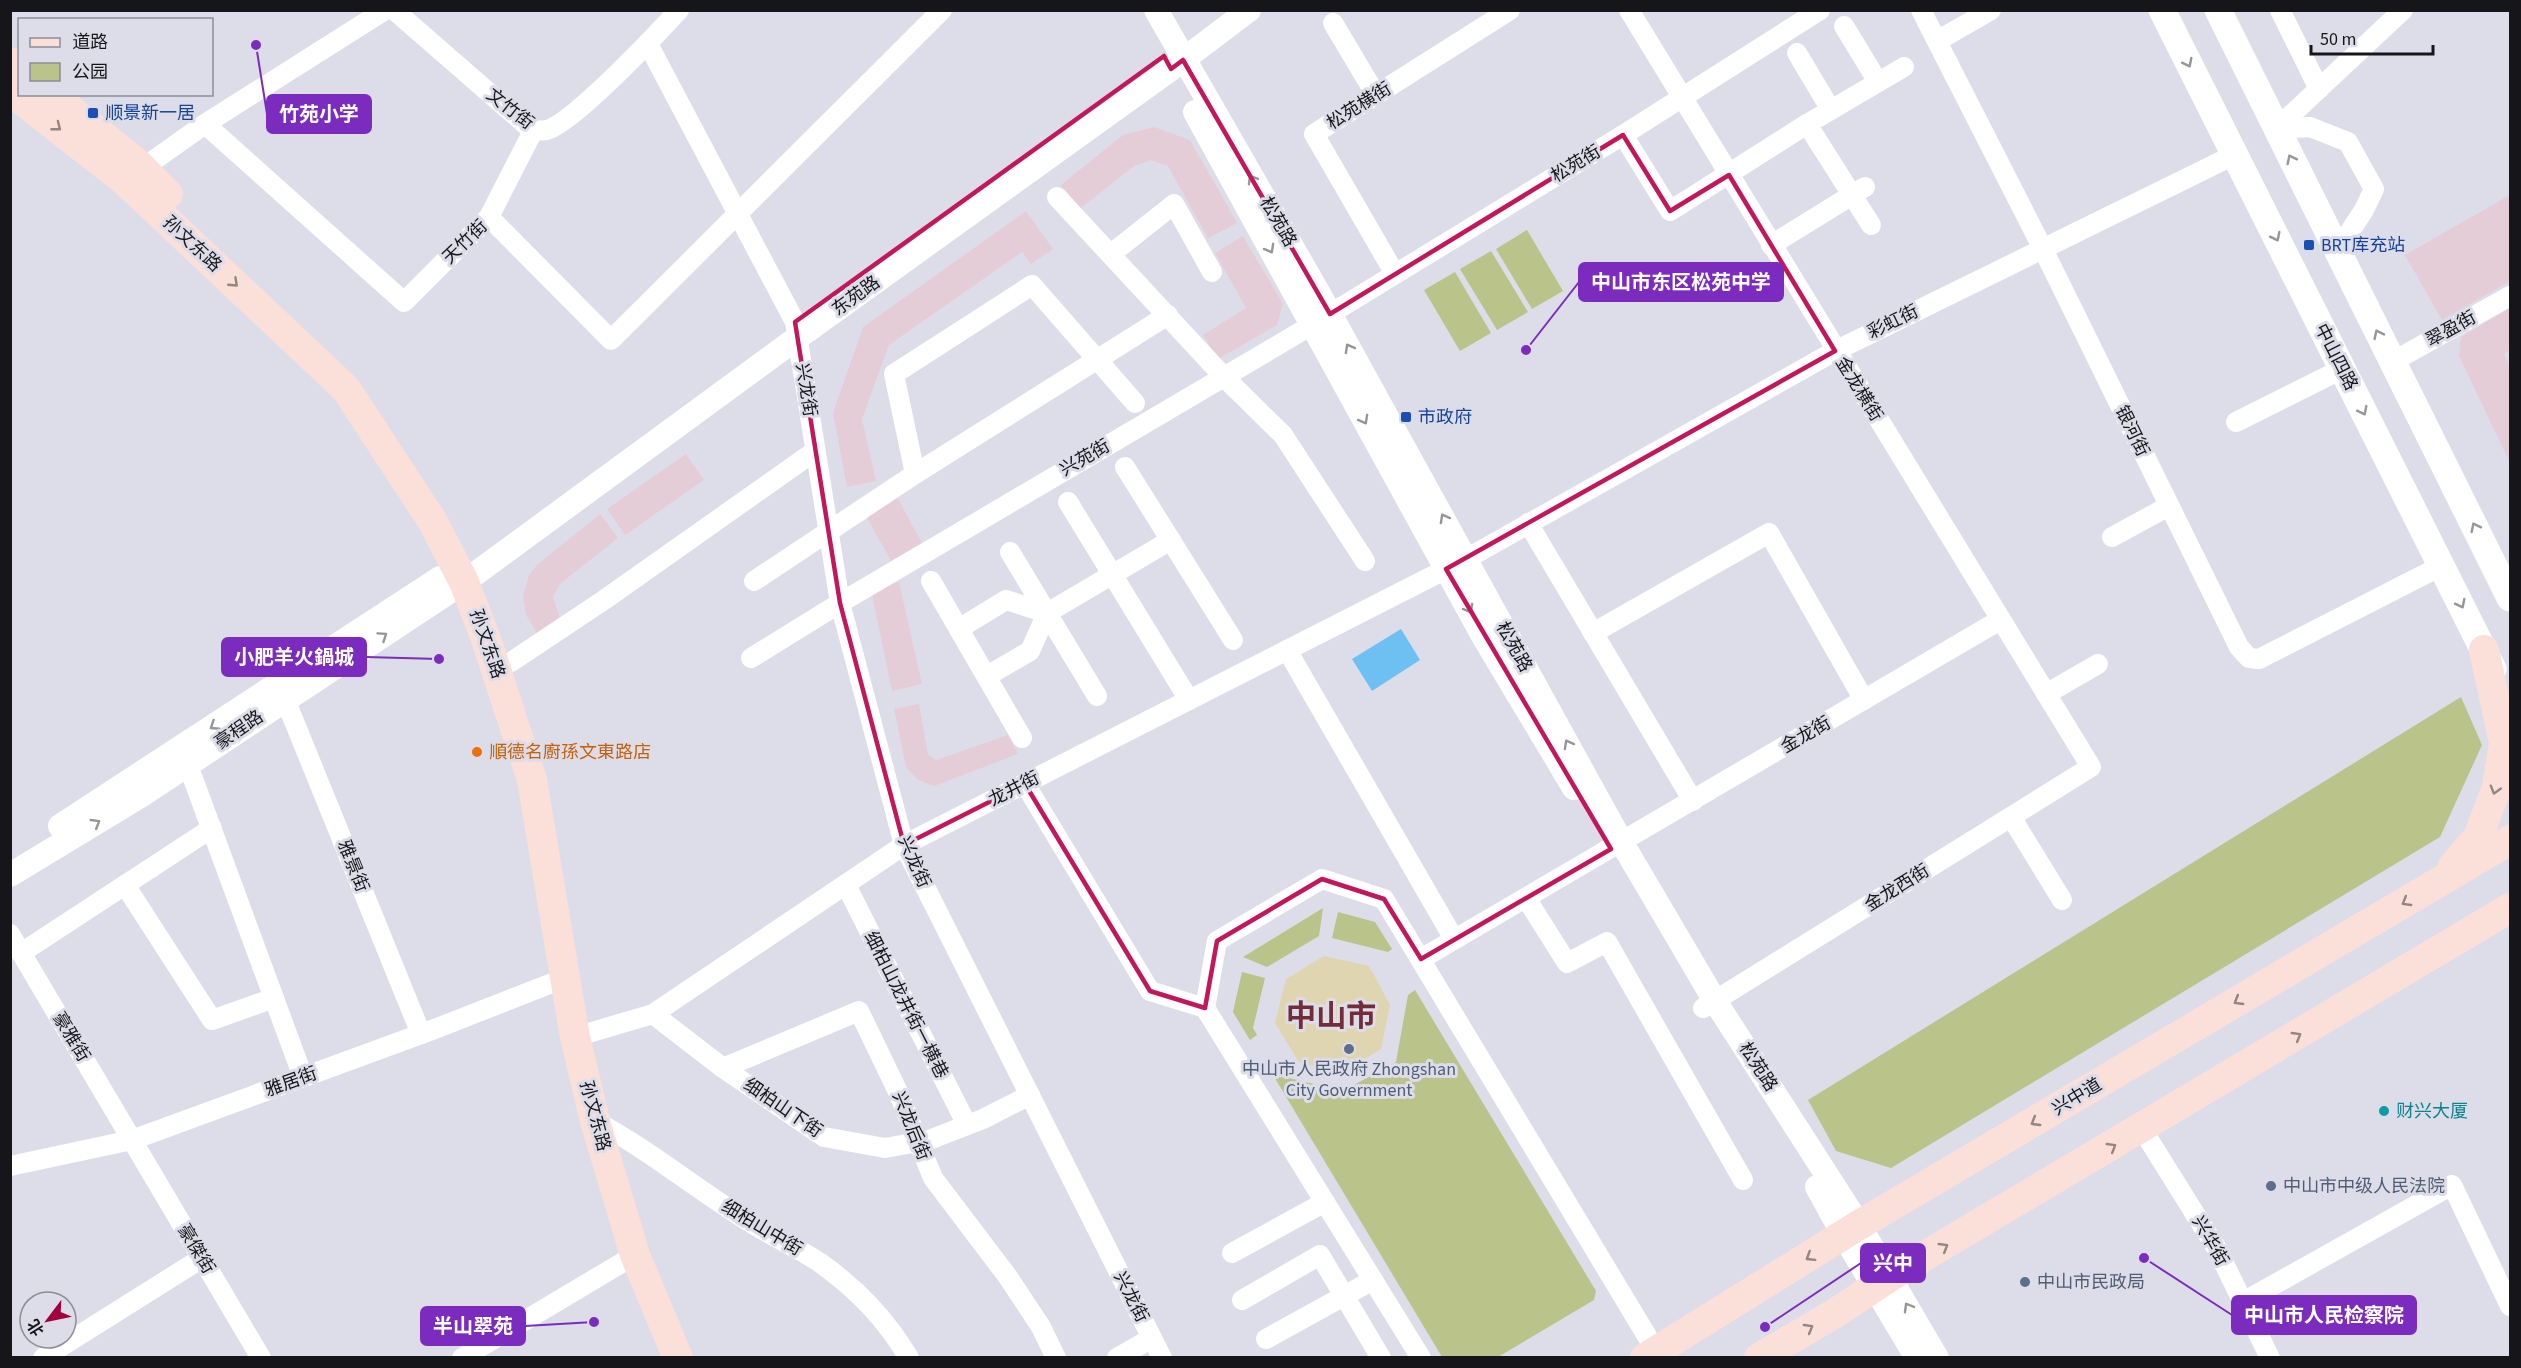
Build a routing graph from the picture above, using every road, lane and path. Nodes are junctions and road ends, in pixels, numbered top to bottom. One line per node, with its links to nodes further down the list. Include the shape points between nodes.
1 (385, 10): 33 (street)
2 (394, 10): 36 (street, 文竹街)
3 (679, 10): 22 (street, 文竹街)
4 (942, 10): 43 (street, 天竹街)
5 (1138, 10): 24 (street)
6 (1156, 10): 24 (street)
7 (1224, 10): 24 (street, 东苑路)
8 (1249, 10): 24 (street, 东苑路)
9 (1510, 10): 18 (street, 松苑横街)
10 (1629, 10): 31 (street, 金龙横街)
11 (1820, 10): 31 (street, 松苑街)
12 (1921, 10): 21 (street, 银河街)
13 (1990, 10): 21 (street)
14 (2162, 10): 38 (main road, 中山四路, one-way to 38)
15 (2218, 10): 35 (main road)
16 (2280, 10): 27 (street)
17 (2403, 10): 27 (street)
18 (1486, 17): 29 (street, 松苑横街)
19 (1333, 23): 29 (street)
20 (1844, 26): 26 (street)
21 (1937, 41): 47 (street, 银河街)
22 (648, 44): 36 (street, 文竹街, via 574,113 548,129); 43 (street)
23 (1797, 53): 32 (street)
24 (1174, 58): 54 (street, 松苑路); 55 (street, 东苑路)
25 (1904, 67): 26 (street)
26 (1878, 82): 32 (street)
27 (2319, 89): 35 (street)
28 (10, 91): 39 (main road, 孙文东路, one-way to 39)
29 (1376, 95): 51 (street, 松苑横街, via 1314,134)
30 (53, 96): 39 (main road, 孙文东路)
31 (1681, 97): 37 (street, 松苑街); 40 (street, 金龙横街)
32 (1831, 110): 34 (street)
33 (205, 124): 39 (street); 44 (street, 天竹街, via 404,302)
34 (1807, 124): 40 (street); 41 (street)
35 (2276, 129): 48 (main road, one-way to 35); 48 (street, via 2310,127 2348,142 2374,189)
36 (533, 131): 44 (street)
37 (1623, 135): 40 (street, via 1670,211); 51 (street, 松苑街)
38 (2234, 155): 47 (street, 彩虹街); 59 (main road, 中山四路, one-way to 59)
39 (134, 175): 76 (main road, 孙文东路, via 334,351 360,379 450,516)
40 (1729, 175): 46 (street, 金龙横街)
41 (1859, 191): 45 (street); 46 (street)
42 (1057, 197): 49 (street)
43 (737, 212): 44 (street, 天竹街, via 611,340); 55 (street)
44 (489, 217)
45 (1871, 225)
46 (1771, 245): 56 (street, 金龙横街)
47 (2043, 249): 56 (street, 彩虹街); 67 (street, 银河街)
48 (2337, 250): 58 (main road, one-way to 48)
49 (1110, 254): 50 (street, via 1174,204); 53 (street)
50 (1212, 273)
51 (1395, 274): 54 (street, 松苑街)
52 (2511, 296): 58 (street, 翠盈街)
53 (1168, 315): 57 (street); 60 (street)
54 (1321, 319): 60 (street, 兴苑街); 74 (street, 松苑路)
55 (796, 330): 63 (street, 兴龙街); 76 (street, 东苑路)
56 (1835, 351): 68 (street, 彩虹街); 83 (street, 金龙横街)
57 (1097, 359): 61 (street); 65 (street); 65 (street, via 1032,285 894,374)
58 (2392, 362): 80 (main road, one-way to 58)
59 (2342, 369): 62 (street); 75 (main road, 中山四路, one-way to 75)
60 (1224, 377): 73 (street, via 1283,435); 81 (street, 兴苑街)
61 (1135, 403)
62 (2236, 422)
63 (815, 451): 69 (street, 兴龙街); 90 (street)
64 (1125, 467): 71 (street)
65 (915, 474): 69 (street)
66 (1068, 502): 77 (street)
67 (2169, 506): 70 (street); 75 (street, 银河街, via 2239,647 2249,658 2259,659)
68 (1528, 524): 74 (street, 彩虹街); 85 (street)
69 (828, 531): 78 (street); 81 (street, 兴龙街)
70 (2112, 537)
71 (1171, 540): 77 (street); 86 (street)
72 (1010, 552): 82 (street)
73 (1365, 561)
74 (1456, 564): 87 (street, 龙井街); 108 (street, 松苑路)
75 (2441, 566): 88 (main road, 中山四路, one-way to 88)
76 (466, 571): 90 (main road, 孙文东路); 95 (street, 豪程路, one-way to 76); 109 (street, 豪程路, one-way to 109); 123 (main road, 孙文东路, via 532,780)
77 (1114, 574): 82 (street); 96 (street)
78 (754, 581)
79 (931, 581): 84 (street)
80 (2511, 598)
81 (840, 603): 89 (street, 兴苑街); 107 (street, 兴龙街)
82 (1047, 613): 84 (street, via 1006,600); 92 (street, via 1030,651); 94 (street)
83 (2001, 620): 93 (street, 金龙横街); 97 (street, 金龙街)
84 (960, 628): 92 (street)
85 (1593, 633): 97 (street, via 1769,533); 103 (street)
86 (1233, 640)
87 (1287, 650): 96 (street, 龙井街); 119 (street)
88 (2484, 650): 98 (main road, 中山四路); 111 (main road, one-way to 111, via 2504,743 2497,787 2478,837)
89 (752, 658)
90 (511, 662): 129 (main road, 孙文东路, via 547,777)
91 (2098, 664): 93 (street)
92 (987, 676): 99 (street)
93 (2046, 694): 101 (street, 金龙横街)
94 (1097, 696)
95 (285, 699): 100 (street, 豪程路); 128 (street, 雅景街)
96 (1189, 700): 102 (street, 龙井街)
97 (1864, 700): 103 (street, 金龙街)
98 (2511, 703)
99 (1022, 738)
100 (188, 765): 105 (street); 110 (street, 豪程路, one-way to 100)
101 (2091, 767): 104 (street, 金龙西街)
102 (1024, 784): 107 (street, 龙井街); 126 (street, via 1150,991)
103 (1693, 801): 108 (street, 金龙街)
104 (2011, 817): 115 (street); 125 (street, 金龙西街)
105 (212, 828): 112 (street); 124 (street)
106 (2511, 840): 111 (main road, 兴中道)
107 (904, 845): 113 (street, 龙井街); 132 (street, 兴龙街)
108 (1617, 846): 114 (street, 金龙街); 125 (street, 松苑路)
109 (10, 858)
110 (10, 875)
111 (2440, 881): 141 (main road, 兴中道, one-way to 141)
112 (125, 885): 121 (street); 124 (street, via 212,1020)
113 (846, 885): 127 (street, 龙井街); 133 (street, 细柏山龙井街一横巷)
114 (1526, 898): 119 (street, 金龙街); 139 (street, via 1567,963 1607,942)
115 (2062, 900)
116 (2511, 908): 120 (main road)
117 (2511, 928): 120 (main road)
118 (10, 934): 121 (street, 豪雅街)
119 (1454, 939): 122 (street, 金龙街)
120 (2455, 942): 135 (main road, one-way to 120)
121 (21, 953): 136 (street, 豪雅街)
122 (1421, 959): 126 (street, via 1384,899 1322,879 1217,941); 153 (street)
123 (565, 978): 128 (street, 雅居街); 129 (main road, 孙文东路)
124 (274, 998): 131 (street)
125 (1709, 1004): 141 (street, 松苑路)
126 (1205, 1008): 140 (street)
127 (653, 1014): 129 (street, 龙井街); 130 (street, 细柏山下街)
128 (421, 1034): 131 (street, 雅居街)
129 (582, 1035): 134 (main road, 孙文东路)
130 (723, 1068): 137 (street, 细柏山下街, via 824,1137 885,1148); 137 (street, 兴龙后街, via 859,1011)
131 (303, 1077): 136 (street, 雅居街)
132 (1030, 1095): 133 (street, 细柏山下街); 151 (street, 兴龙街)
133 (967, 1125): 137 (street, 细柏山下街)
134 (607, 1127): 143 (main road, 孙文东路); 158 (main road, 孙文东路); 159 (street, 细柏山中街, via 741,1217 819,1263 865,1299 891,1327)
135 (2142, 1129): 146 (main road, one-way to 135); 149 (street, 兴华街, via 2217,1248)
136 (132, 1140): 138 (street, 雅居街); 144 (street, 豪傑街)
137 (917, 1142): 160 (street, 兴龙后街, via 933,1178 1008,1277)
138 (10, 1166)
139 (1743, 1180)
140 (1325, 1202): 142 (street); 145 (street)
141 (1852, 1231): 146 (street, 松苑路); 153 (main road, 兴中道, one-way to 153)
142 (1232, 1253)
143 (636, 1255): 156 (street); 157 (main road, 孙文东路)
144 (202, 1258): 154 (street); 155 (street, 豪傑街)
145 (1373, 1280): 147 (street); 164 (street)
146 (1883, 1282): 165 (main road, one-way to 146); 166 (street); 167 (street, one-way to 146)
147 (1344, 1296): 148 (street, via 1320,1255); 152 (street); 163 (street)
148 (1242, 1300)
149 (2243, 1302): 150 (street, via 2452,1185); 168 (street, 兴华街)
150 (2511, 1306)
151 (1152, 1338): 161 (street); 162 (street, 兴龙街)
152 (1266, 1340)
153 (1650, 1354)
154 (43, 1358)
155 (261, 1358)
156 (462, 1358)
157 (678, 1358)
158 (696, 1358)
159 (909, 1358)
160 (1056, 1358)
161 (1117, 1358)
162 (1162, 1358)
163 (1381, 1358)
164 (1421, 1358)
165 (1759, 1358)
166 (1917, 1358)
167 (1937, 1358)
168 (2270, 1358)

